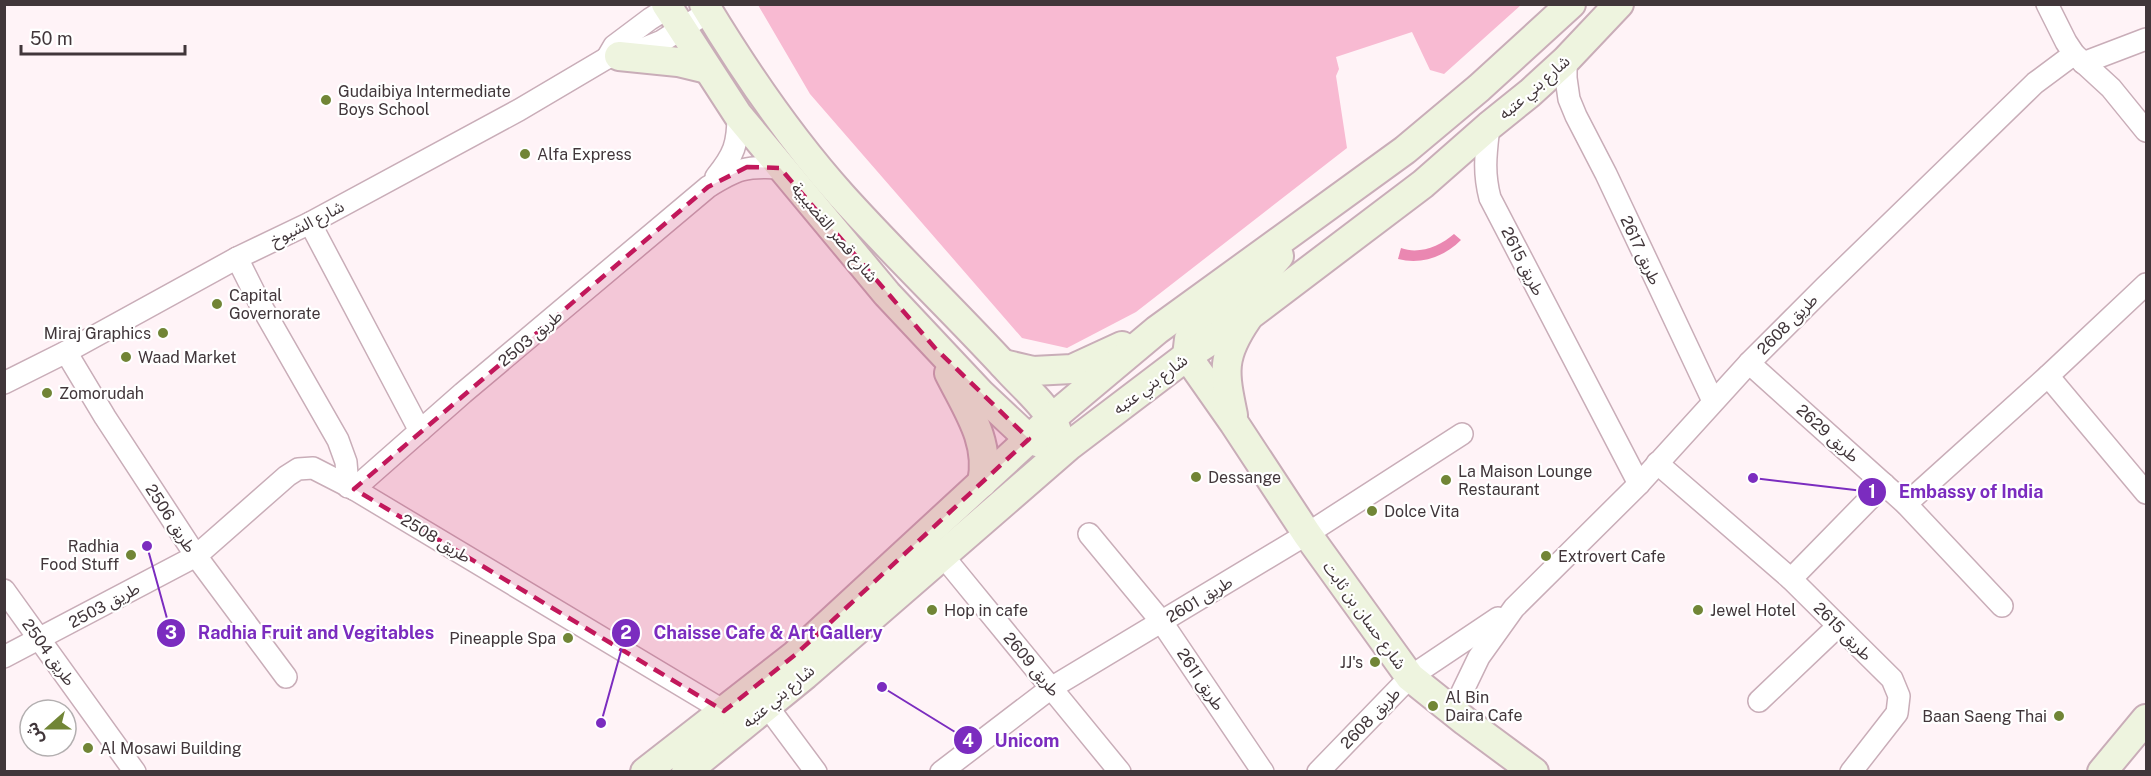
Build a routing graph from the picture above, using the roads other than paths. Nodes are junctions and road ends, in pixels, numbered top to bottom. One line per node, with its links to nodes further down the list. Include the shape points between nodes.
1 (1571, 4): 16 (main road, شارع بني عتبه)
2 (1619, 4): 9 (main road, شارع بني عتبه)
3 (2046, 4): 8 (street)
4 (706, 8): 5 (street, شارع الشيوخ); 30 (main road, شارع قصر القضيبية, via 777,118 839,193)
5 (672, 11): 7 (street, شارع الشيوخ, via 654,44); 10 (main road, شارع قصر القضيبية)
6 (2146, 39): 8 (street, طريق 2608)
7 (613, 57): 10 (main road, via 678,62); 20 (street, شارع الشيوخ)
8 (2079, 59): 15 (street, via 2112,88); 29 (street, طريق 2608, via 2035,83)
9 (1566, 60): 11 (main road, شارع بني عتبه); 12 (street, طريق 2617)
10 (707, 69): 13 (main road, شارع قصر القضيبية)
11 (1530, 93): 12 (street); 14 (main road, شارع بني عتبه)
12 (1573, 107): 33 (street, طريق 2617)
13 (738, 115): 17 (main road, شارع قصر القضيبية); 19 (street, طريق 2503, via 735,148)
14 (1489, 126): 18 (main road, شارع بني عتبه); 42 (street, طريق 2615, via 1485,179 1490,198)
15 (2146, 131)
16 (1405, 150): 18 (main road); 21 (main road, شارع بني عتبه)
17 (780, 168): 19 (street, طريق 2503, via 758,166 734,171); 26 (main road, شارع قصر القضيبية)
18 (1423, 184): 24 (main road, شارع بني عتبه)
19 (708, 187): 36 (street, طريق 2503)
20 (310, 223): 22 (street, شارع الشيوخ); 36 (street)
21 (1290, 233): 25 (main road, شارع بني عتبه); 28 (main road, via 1268,270 1192,333)
22 (237, 258): 27 (street, شارع الشيوخ); 44 (street, via 338,440)
23 (2146, 284): 31 (street)
24 (1250, 315): 28 (main road, شارع بني عتبه); 35 (main road, شارع حسان بن ثابت, via 1233,339 1226,364)
25 (1157, 330): 30 (main road, via 1072,369 1033,371); 34 (main road, شارع بني عتبه)
26 (935, 348): 38 (main road, شارع قصر القضيبية); 41 (main road, via 981,438 985,468)
27 (66, 352): 32 (street, شارع الشيوخ); 49 (street, طريق 2506)
28 (1187, 356): 35 (main road, شارع حسان بن ثابت); 39 (main road, شارع بني عتبه)
29 (1749, 363): 33 (street, طريق 2608); 43 (street, طريق 2629)
30 (1003, 364): 34 (main road, شارع قصر القضيبية)
31 (2048, 376): 45 (street); 46 (street)
32 (4, 383)
33 (1713, 401): 40 (street, طريق 2608)
34 (1052, 418): 38 (main road, شارع بني عتبه); 39 (main road)
35 (1234, 423): 48 (main road, شارع حسان بن ثابت)
36 (420, 431): 44 (street, طريق 2503)
37 (1462, 434): 48 (street, طريق 2601)
38 (1029, 439): 39 (main road); 41 (main road, شارع بني عتبه)
39 (1064, 448): 50 (main road, شارع بني عتبه)
40 (1657, 463): 42 (street, طريق 2608); 51 (street, طريق 2615)
41 (982, 483): 65 (main road, شارع بني عتبه, via 795,655)
42 (1639, 484): 54 (street, طريق 2608)
43 (1884, 484): 46 (street, طريق 2629); 51 (street)
44 (351, 488): 49 (street, طريق 2503, via 313,468 298,469); 65 (street, طريق 2508)
45 (2146, 493)
46 (1906, 504): 53 (street, طريق 2629)
47 (1089, 534): 55 (street, طريق 2611)
48 (1307, 534): 55 (street, طريق 2601); 60 (main road, شارع حسان بن ثابت)
49 (196, 556): 57 (street, طريق 2503); 59 (street, طريق 2506)
50 (943, 556): 61 (street, طريق 2609); 63 (main road, شارع بني عتبه)
51 (1791, 579): 56 (street, طريق 2615)
52 (4, 590): 57 (street, طريق 2504)
53 (2001, 606)
54 (1514, 608): 60 (street, طريق 2608); 64 (street, طريق 2608, via 1479,657)
55 (1161, 621): 61 (street, طريق 2601); 73 (street, طريق 2611)
56 (1838, 626): 62 (street); 76 (street, طريق 2615, via 1892,680 1899,696 1897,713)
57 (39, 640): 58 (street, طريق 2503); 68 (street, طريق 2504)
58 (4, 657)
59 (286, 677)
60 (1410, 677): 64 (main road, شارع حسان بن ثابت); 74 (street, طريق 2608)
61 (1052, 688): 71 (street, طريق 2601); 72 (street, طريق 2609)
62 (1759, 701)
63 (767, 706): 65 (main road, شارع بني عتبه); 70 (street)
64 (1453, 711): 75 (main road, شارع حسان بن ثابت)
65 (733, 719): 67 (main road, شارع بني عتبه)
66 (2146, 719): 77 (main road)
67 (693, 762): 69 (main road, شارع بني عتبه)
68 (135, 771)
69 (645, 771)
70 (816, 771)
71 (941, 771)
72 (1120, 771)
73 (1263, 771)
74 (1318, 771)
75 (1534, 771)
76 (1851, 771)
77 (2102, 771)

